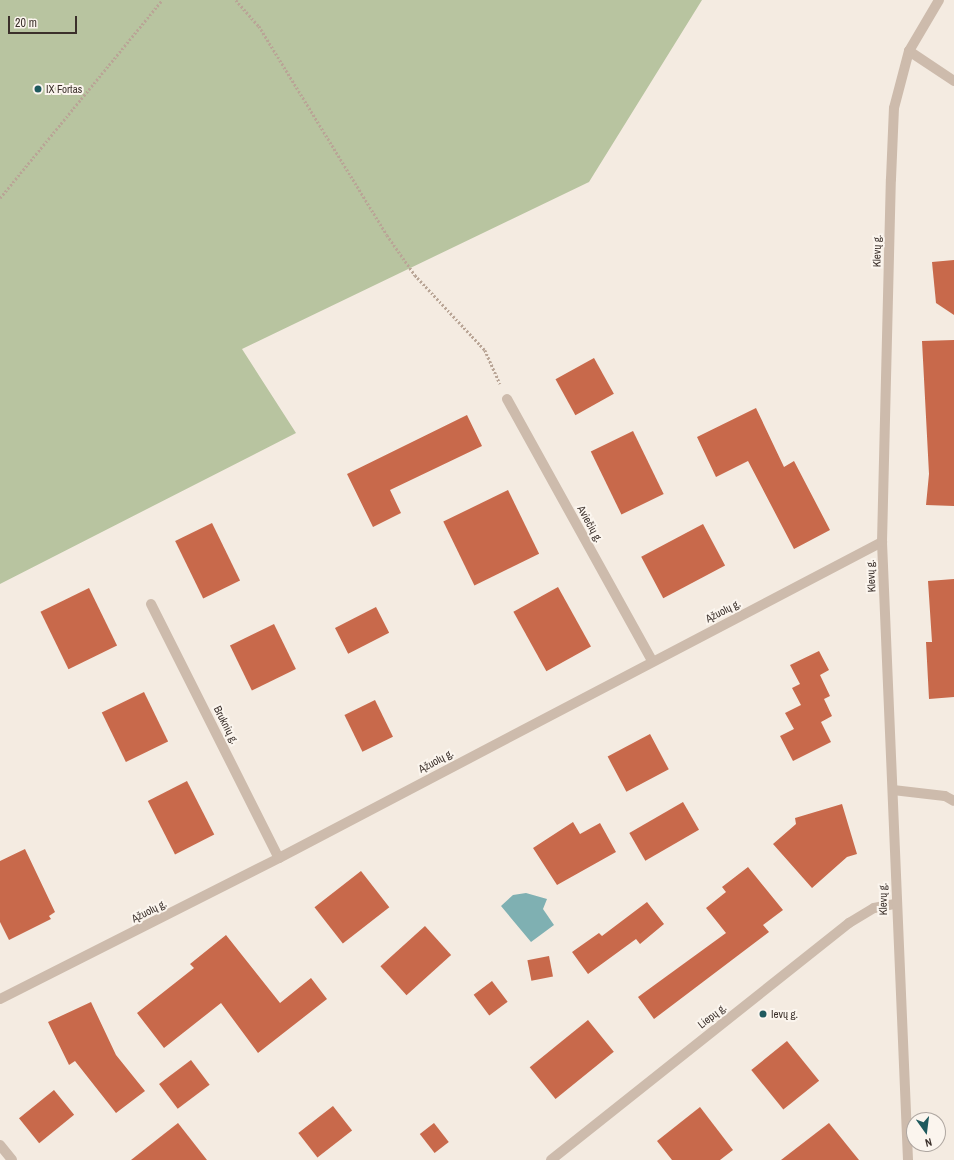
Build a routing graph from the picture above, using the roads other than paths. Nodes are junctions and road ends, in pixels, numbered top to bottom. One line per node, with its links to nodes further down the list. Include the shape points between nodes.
1 (939, 0): 2 (street, Klevų g.)
2 (909, 51): 3 (street); 5 (street, Klevų g., via 894,108)
3 (954, 81)
4 (507, 400): 7 (street, Aviečių g.)
5 (882, 542): 7 (street, Ąžuolų g.); 8 (street, Klevų g.)
6 (151, 604): 10 (street, Bruknių g.)
7 (652, 661): 10 (street, Ąžuolų g.)
8 (893, 790): 9 (street, via 945,796); 11 (street, Klevų g.)
9 (954, 801)
10 (280, 858): 12 (street, Ąžuolų g.)
11 (894, 904): 15 (street, Liepų g., via 874,908 849,923); 16 (street, Klevų g.)
12 (0, 999)
13 (0, 1145): 14 (street)
14 (12, 1160)
15 (551, 1160)
16 (908, 1160)

